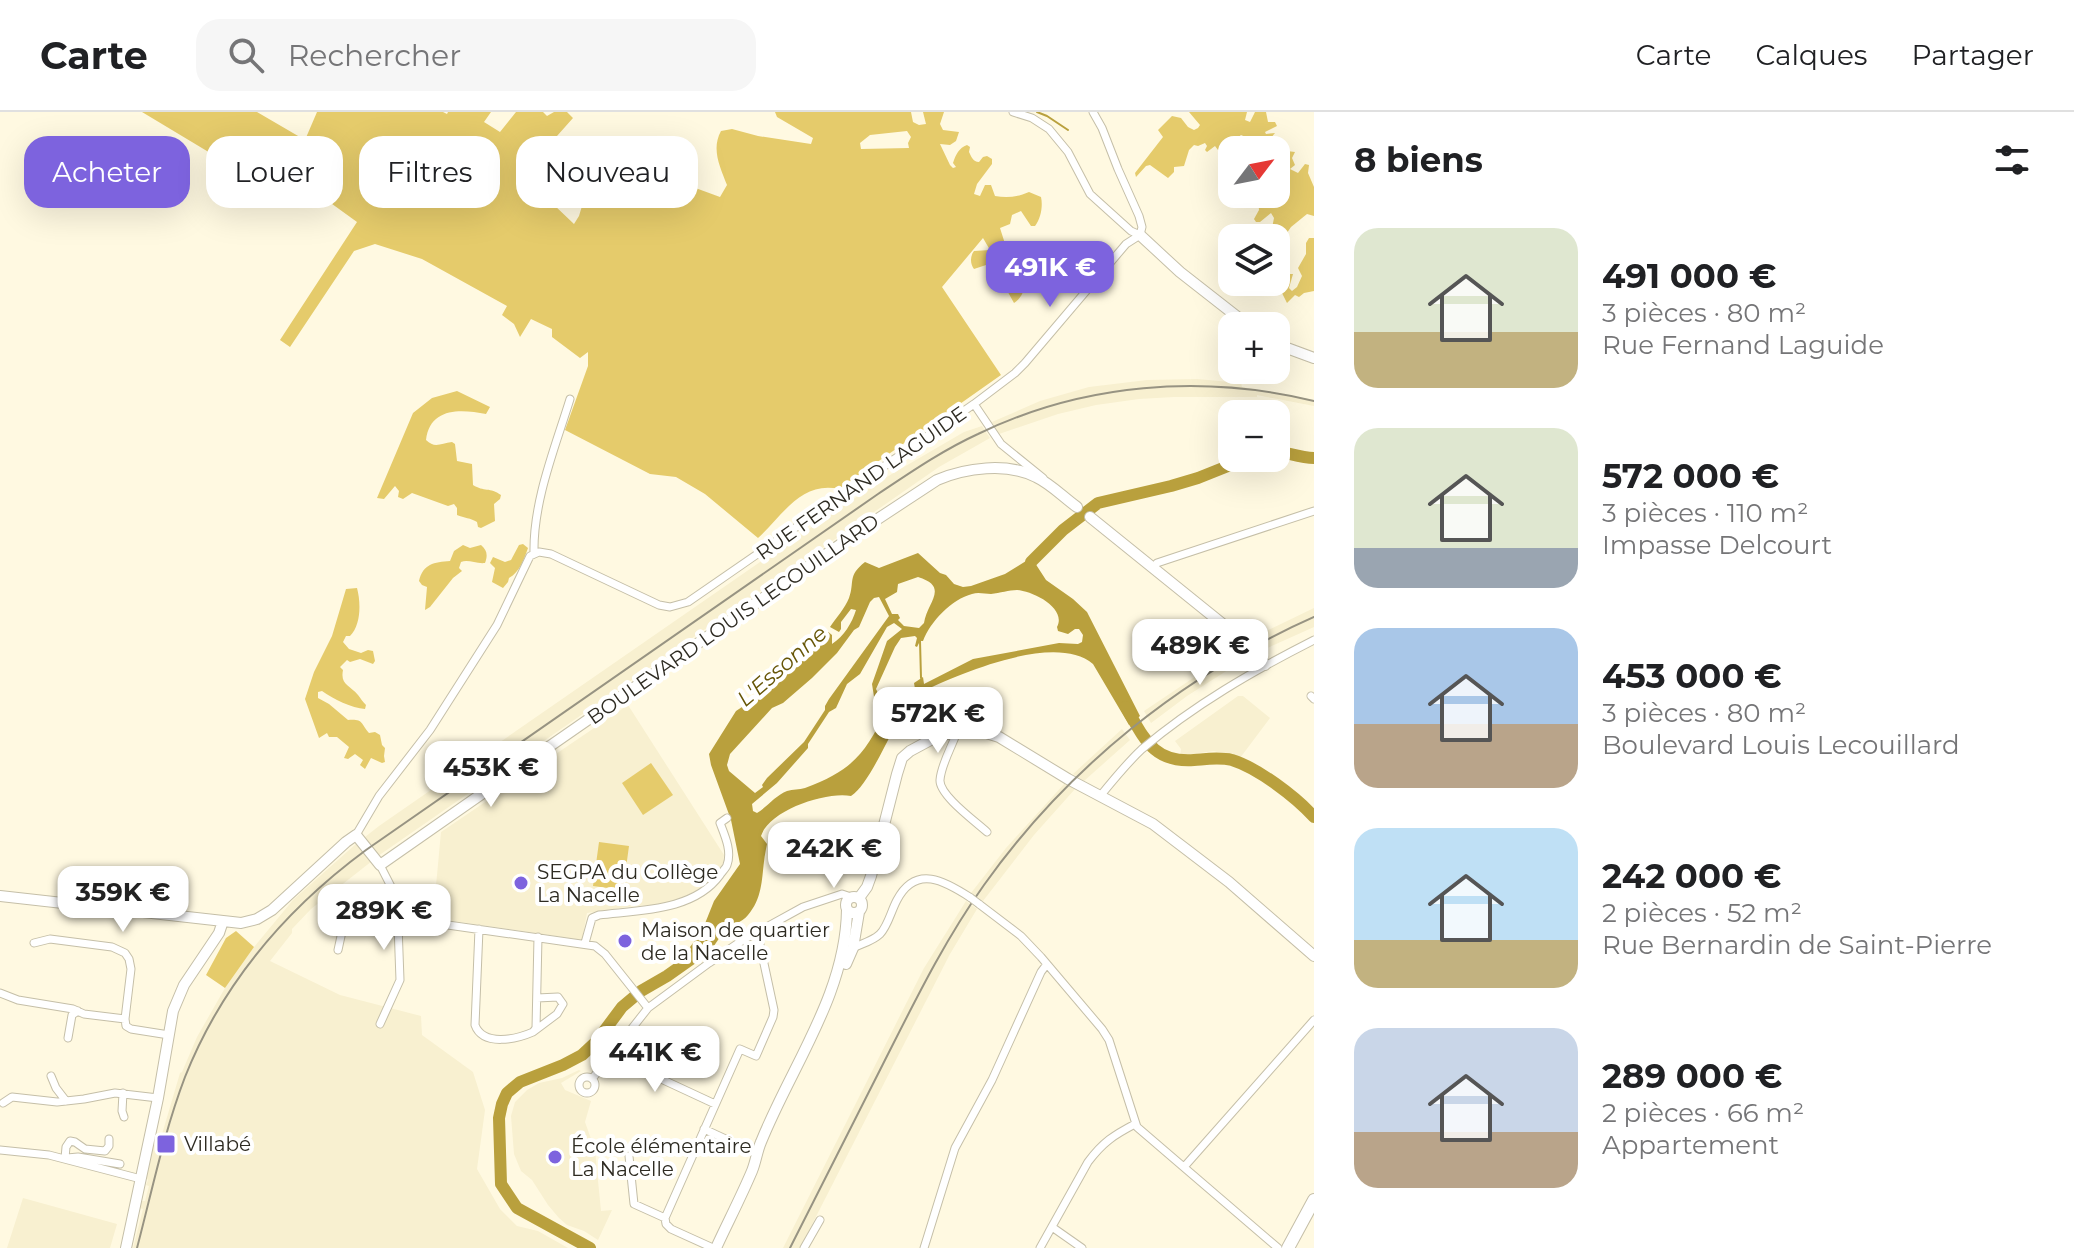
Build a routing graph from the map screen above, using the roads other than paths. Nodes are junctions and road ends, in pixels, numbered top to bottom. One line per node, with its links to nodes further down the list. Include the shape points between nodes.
1 (1013, 112): 3 (street, via 1049,129 1090,194)
2 (1093, 112): 3 (street, via 1139,216)
3 (1140, 235): 4 (street); 8 (street, RUE FERNAND LAGUIDE, via 1126,244 1025,363)
4 (1231, 312)
5 (1290, 349): 6 (street)
6 (1314, 358)
7 (570, 399): 13 (street, via 535,528)
8 (974, 404): 9 (street); 13 (street, RUE FERNAND LAGUIDE, via 682,604 651,602 551,554)
9 (1022, 466): 10 (street); 22 (street, BOULEVARD LOUIS LECOUILLARD, via 976,470 930,483 538,755)
10 (1077, 507): 12 (street)
11 (1314, 511): 14 (street)
12 (1090, 517): 14 (street)
13 (534, 553): 21 (street, via 497,625)
14 (1153, 568): 16 (street, via 1256,651)
15 (1314, 640): 16 (street)
16 (1265, 665): 18 (street, via 1142,749)
17 (955, 732): 18 (street, via 977,730 999,737); 20 (street, via 941,788); 24 (street, via 924,742 902,758 871,876)
18 (1101, 795): 36 (street, via 1159,829)
19 (727, 818): 33 (street, via 720,823 729,847 727,866 715,882 670,905 592,918)
20 (987, 832)
21 (356, 835): 22 (street); 26 (street, via 267,915 247,922)
22 (376, 860): 25 (street)
23 (0, 896): 26 (street)
24 (851, 903): 28 (street, via 842,894); 29 (street, via 862,905); 34 (street)
25 (402, 914): 27 (street, via 417,921); 35 (street, via 346,920); 44 (street, via 400,980)
26 (223, 921): 47 (street, via 179,995)
27 (479, 929): 30 (street); 46 (street, via 478,1033 493,1039)
28 (757, 931): 40 (street); 57 (street, via 774,1014 756,1056 740,1049)
29 (856, 932): 31 (street); 34 (street)
30 (538, 937): 33 (street); 39 (street)
31 (867, 940): 34 (street); 37 (street, bridge, via 882,933 903,891 928,878 971,898 1021,936)
32 (34, 943): 42 (street, via 50,939 125,953 131,969)
33 (585, 943): 40 (street, via 600,949)
34 (848, 946): 63 (street)
35 (338, 950)
36 (1314, 956)
37 (1047, 964): 59 (street, via 1109,1040); 76 (street, via 955,1148)
38 (0, 993): 41 (street)
39 (537, 998): 46 (street); 46 (street, via 558,997 563,1004)
40 (648, 1008): 50 (street)
41 (78, 1011): 42 (street); 49 (street, via 72,1015)
42 (125, 1019): 47 (street, via 131,1029)
43 (1314, 1020): 45 (street)
44 (380, 1024)
45 (1306, 1029): 48 (street); 67 (street)
46 (533, 1032)
47 (169, 1035): 54 (street)
48 (1314, 1035)
49 (68, 1038)
50 (616, 1049): 52 (street); 57 (street, via 644,1071)
51 (51, 1076): 55 (street)
52 (592, 1079)
53 (123, 1093): 54 (street); 55 (street); 58 (street)
54 (158, 1098): 68 (street)
55 (66, 1101): 56 (street, via 12,1097)
56 (3, 1103)
57 (715, 1104): 60 (street)
58 (124, 1117)
59 (1135, 1124): 67 (street); 72 (street, via 1097,1150)
60 (704, 1129): 63 (street); 70 (street)
61 (109, 1139): 65 (street, via 105,1151 70,1141)
62 (0, 1150): 65 (street)
63 (758, 1154): 74 (street)
64 (629, 1156): 70 (street, via 634,1204)
65 (65, 1158): 66 (street); 68 (street)
66 (120, 1164)
67 (1184, 1167): 79 (street)
68 (141, 1179): 73 (street)
69 (1314, 1200): 80 (main road)
70 (665, 1218): 74 (street, via 671,1229)
71 (820, 1220): 75 (street)
72 (1052, 1227): 77 (street); 78 (street)
73 (126, 1248)
74 (714, 1248)
75 (804, 1248)
76 (924, 1248)
77 (1040, 1248)
78 (1082, 1248)
79 (1278, 1248)
80 (1288, 1248)

